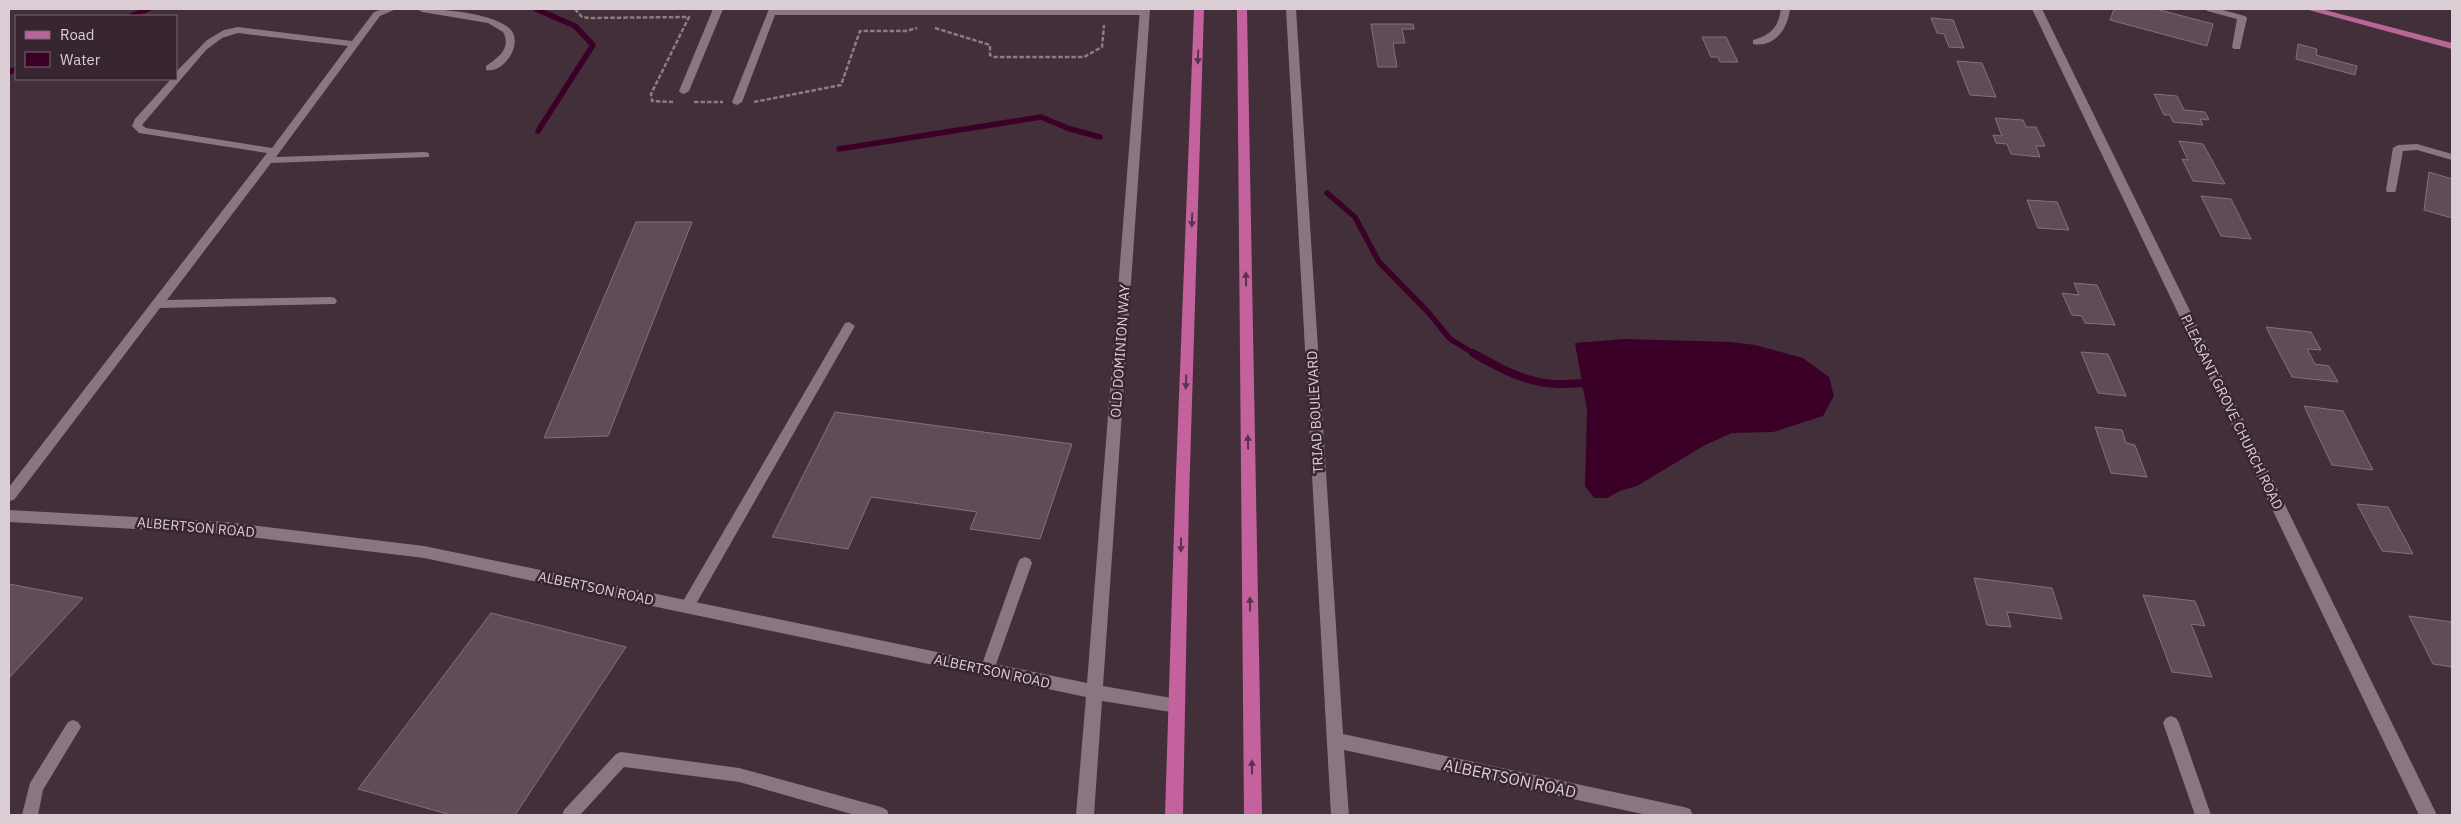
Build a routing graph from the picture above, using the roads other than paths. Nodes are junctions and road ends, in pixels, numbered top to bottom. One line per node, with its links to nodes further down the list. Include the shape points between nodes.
1 (391, 9): 15 (lane, via 378,14)
2 (422, 9): 18 (lane, via 490,21 510,32 509,47)
3 (718, 9): 21 (lane)
4 (1199, 9): 36 (highway, one-way to 36)
5 (1242, 9): 45 (highway, one-way to 5)
6 (1291, 9): 39 (street, TRIAD BOULEVARD)
7 (1785, 9): 14 (lane, via 1784,23 1776,34)
8 (2037, 9): 49 (street, PLEASANT GROVE CHURCH ROAD)
9 (2210, 9): 17 (lane, via 2242,18)
10 (2310, 9): 16 (main road)
11 (773, 10): 13 (lane); 22 (lane)
12 (1145, 10): 13 (lane); 35 (street, OLD DOMINION WAY)
13 (1107, 11)
14 (1756, 42)
15 (354, 44): 19 (lane, via 238,30 226,32 208,42); 23 (lane)
16 (2452, 46)
17 (2237, 47)
18 (489, 68)
19 (178, 77)
20 (175, 80): 23 (lane, via 139,121 137,126 143,131)
21 (684, 91)
22 (737, 102)
23 (271, 155): 24 (lane); 28 (lane)
24 (425, 155)
25 (2452, 157): 26 (lane, via 2416,146 2398,148)
26 (2391, 190)
27 (332, 301): 28 (lane)
28 (156, 304): 30 (lane)
29 (849, 326): 33 (lane)
30 (9, 496)
31 (9, 516): 33 (street, ALBERTSON ROAD, via 225,528 424,552)
32 (1025, 564): 34 (lane)
33 (687, 607): 34 (street, ALBERTSON ROAD)
34 (987, 670): 35 (street, ALBERTSON ROAD)
35 (1094, 692): 36 (street, ALBERTSON ROAD); 43 (street, OLD DOMINION WAY)
36 (1177, 706): 44 (highway)
37 (2171, 723): 48 (lane)
38 (73, 727): 40 (lane, via 36,788)
39 (1335, 740): 46 (street, TRIAD BOULEVARD); 47 (street, ALBERTSON ROAD)
40 (30, 815)
41 (570, 815): 42 (lane, via 621,759 739,775)
42 (881, 815)
43 (1085, 815)
44 (1174, 815)
45 (1253, 815)
46 (1340, 815)
47 (1684, 815)
48 (2203, 815)
49 (2428, 815)

